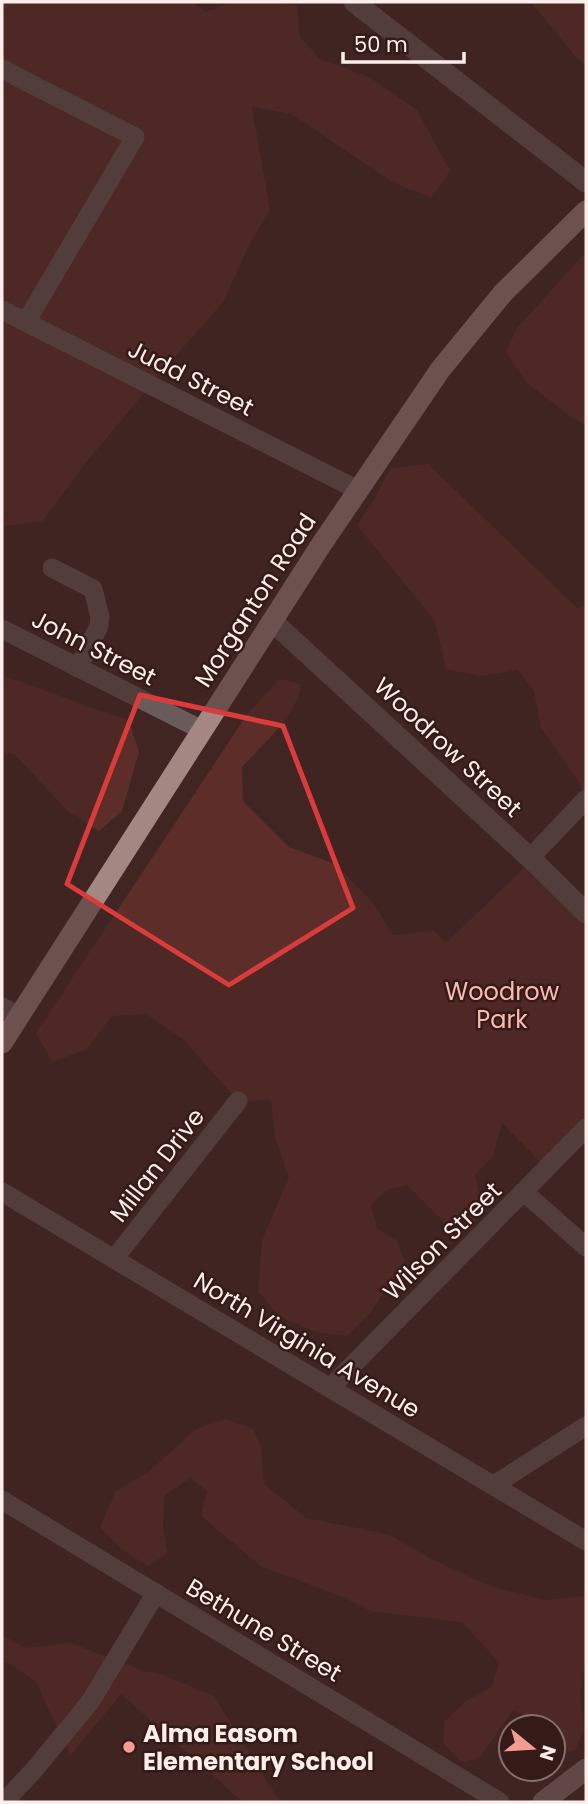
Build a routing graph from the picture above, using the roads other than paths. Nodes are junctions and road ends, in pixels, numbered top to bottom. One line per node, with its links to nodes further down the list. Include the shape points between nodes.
1 (354, 2): 3 (street)
2 (2, 69): 6 (street, via 135,137)
3 (586, 183)
4 (586, 211): 7 (main road, Morganton Road, via 474,326)
5 (2, 310): 6 (street, Judd Street)
6 (26, 322): 7 (street, Judd Street)
7 (358, 490): 9 (main road, Morganton Road)
8 (52, 568): 11 (street, via 93,589 100,617 97,633)
9 (272, 621): 12 (main road, Morganton Road); 14 (street, Woodrow Street)
10 (2, 629): 11 (street, John Street)
11 (78, 668): 12 (street, John Street)
12 (202, 730): 16 (main road, Morganton Road)
13 (586, 799): 14 (street)
14 (530, 858): 15 (street, Woodrow Street)
15 (586, 913)
16 (10, 1011): 17 (main road, Morganton Road)
17 (2, 1043)
18 (238, 1101): 23 (street, Millan Drive)
19 (586, 1128): 21 (street, Wilson Street)
20 (2, 1192): 23 (street, North Virginia Avenue)
21 (524, 1192): 22 (street); 24 (street, Wilson Street)
22 (586, 1247)
23 (114, 1259): 24 (street, North Virginia Avenue)
24 (331, 1387): 26 (street, North Virginia Avenue)
25 (586, 1426): 26 (street)
26 (494, 1485): 28 (street, North Virginia Avenue)
27 (2, 1500): 29 (street, Bethune Street)
28 (586, 1541)
29 (156, 1594): 31 (street, via 90,1702); 32 (street, Bethune Street)
30 (586, 1769): 33 (main road)
31 (4, 1802)
32 (500, 1802)
33 (543, 1802)

